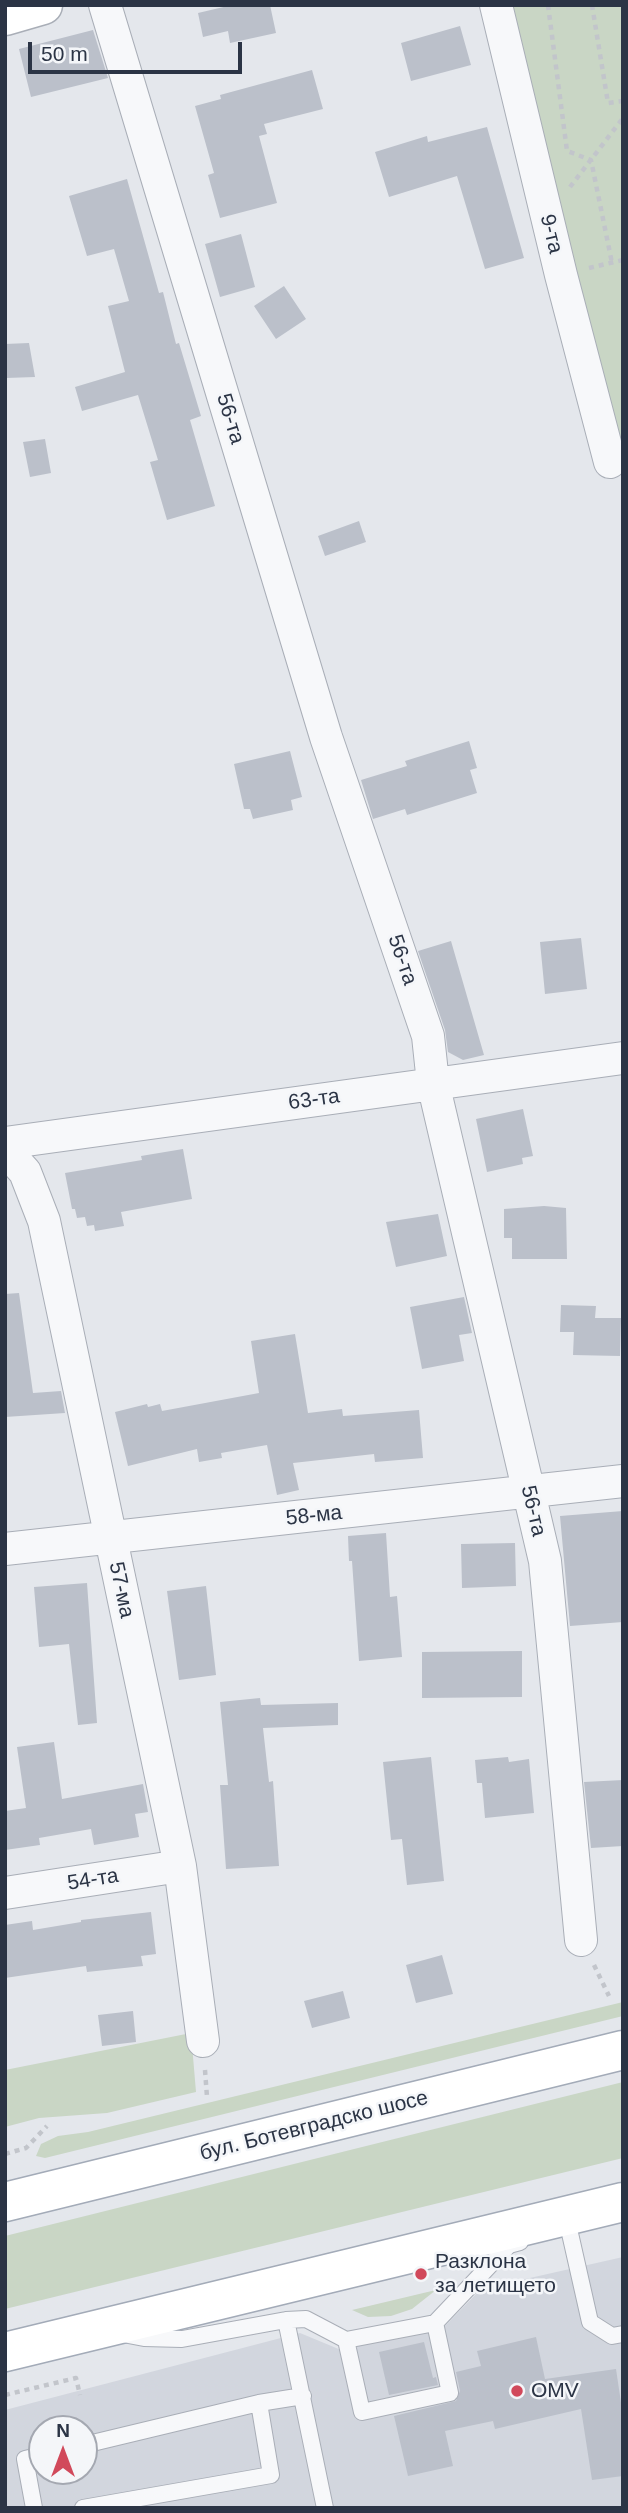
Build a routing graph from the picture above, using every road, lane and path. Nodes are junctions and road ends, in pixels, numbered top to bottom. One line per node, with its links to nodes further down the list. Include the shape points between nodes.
1 (43, 5): 6 (main road)
2 (105, 5): 14 (street, 56-та, via 326,737 428,1035)
3 (496, 5): 10 (street, 9-та)
4 (548, 5): 9 (path, via 567,151)
5 (593, 5): 7 (path, via 608,103)
6 (5, 16)
7 (623, 101)
8 (623, 118): 9 (path)
9 (591, 160): 10 (path); 11 (path)
10 (547, 218): 12 (street, 9-та)
11 (612, 262)
12 (610, 462)
13 (623, 1058): 14 (street, 63-та)
14 (433, 1083): 15 (street, 63-та); 18 (street, 56-та)
15 (5, 1143)
16 (5, 1150): 19 (street, 57-ма, via 25,1172 44,1221)
17 (623, 1481): 18 (street, 58-ма)
18 (529, 1492): 19 (street, 58-ма); 23 (street, 56-та, via 545,1561)
19 (110, 1539): 20 (street, 58-ма); 21 (street, 57-ма)
20 (5, 1549)
21 (180, 1866): 22 (street, 54-та); 24 (street, 57-ма)
22 (5, 1893)
23 (581, 1940)
24 (204, 2041)
25 (623, 2050): 28 (main road, бул. Ботевградско шосе)
26 (47, 2126): 27 (path, via 26,2148)
27 (5, 2154)
28 (5, 2202)
29 (623, 2202): 34 (main road)
30 (623, 2207): 31 (lane)
31 (569, 2229): 33 (lane, via 509,2245); 35 (lane, via 590,2322 612,2336)
32 (286, 2320): 34 (lane, via 182,2339 144,2338); 36 (lane, via 306,2319); 40 (lane)
33 (435, 2323): 36 (lane); 36 (lane, via 450,2393 362,2412)
34 (100, 2329): 37 (main road)
35 (623, 2334)
36 (346, 2340)
37 (5, 2352)
38 (5, 2395): 39 (path, via 76,2378)
39 (80, 2395)
40 (303, 2396): 41 (lane); 48 (lane)
41 (260, 2403): 42 (lane); 47 (lane, via 271,2475)
42 (98, 2442)
43 (28, 2458): 44 (lane)
44 (28, 2475)
45 (30, 2485): 46 (lane)
46 (34, 2508)
47 (83, 2508)
48 (325, 2508)

